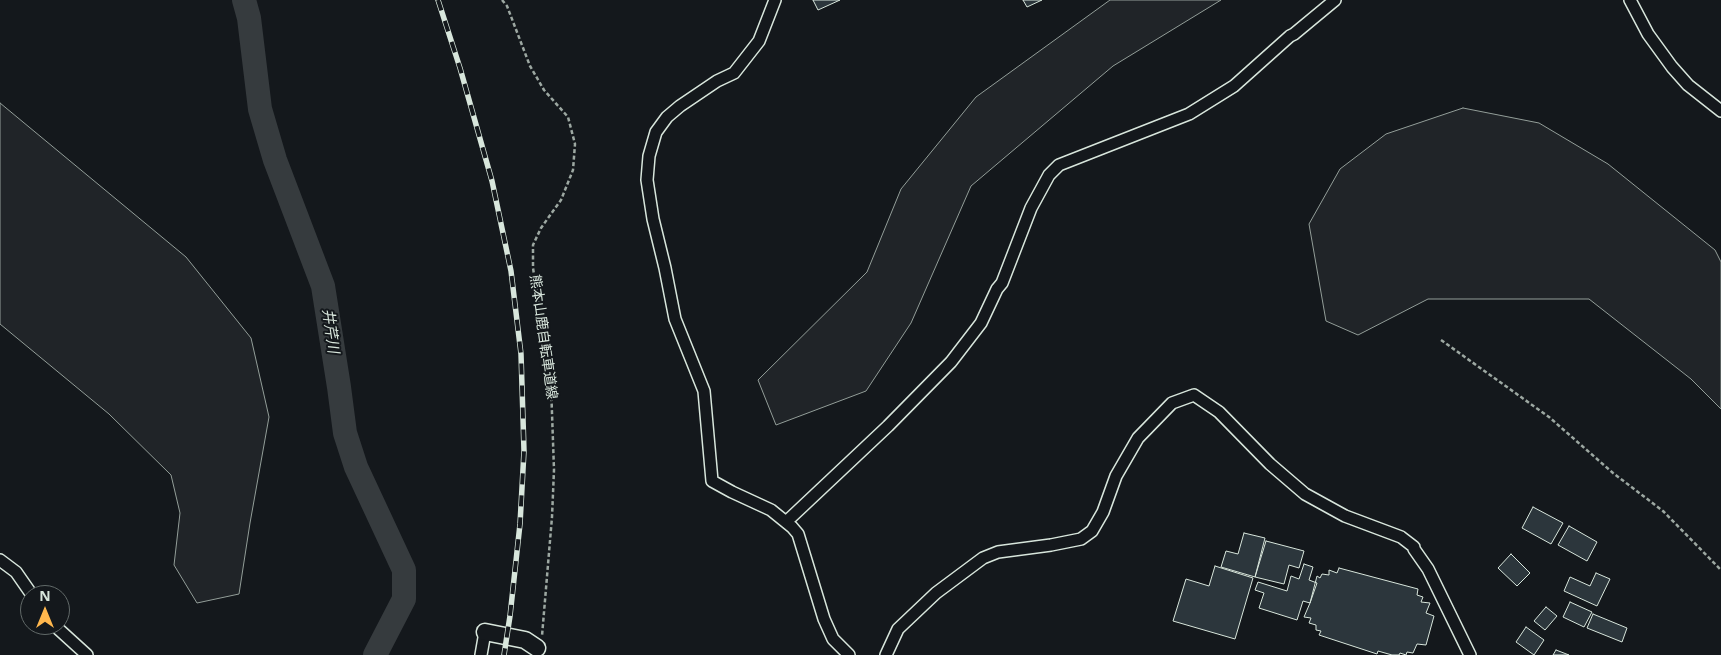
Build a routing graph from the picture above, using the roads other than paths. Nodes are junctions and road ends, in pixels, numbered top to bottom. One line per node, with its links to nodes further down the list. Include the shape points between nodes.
1 (775, 0): 5 (street, via 759,41 734,72 680,106 656,132 647,180 675,319 704,391 712,481 771,510)
2 (1334, 0): 5 (street, via 1234,86 1189,114 1059,165 1048,175 1031,208 1002,283 981,322 951,362)
3 (1630, 0): 4 (street, via 1648,34 1672,68)
4 (1721, 111)
5 (786, 522): 13 (street, via 798,534 833,639)
6 (0, 560): 7 (street, via 16,572)
7 (25, 585)
8 (485, 632): 10 (main road, via 525,640); 12 (street)
9 (65, 635): 11 (street)
10 (538, 651)
11 (87, 655)
12 (480, 655)
13 (849, 655)
14 (886, 655): 15 (street, via 898,629 936,593 983,558 998,552 1081,539 1092,531 1116,476 1138,438 1172,402 1194,395 1219,412 1305,494 1345,516 1401,537 1414,547)
15 (1470, 655)

